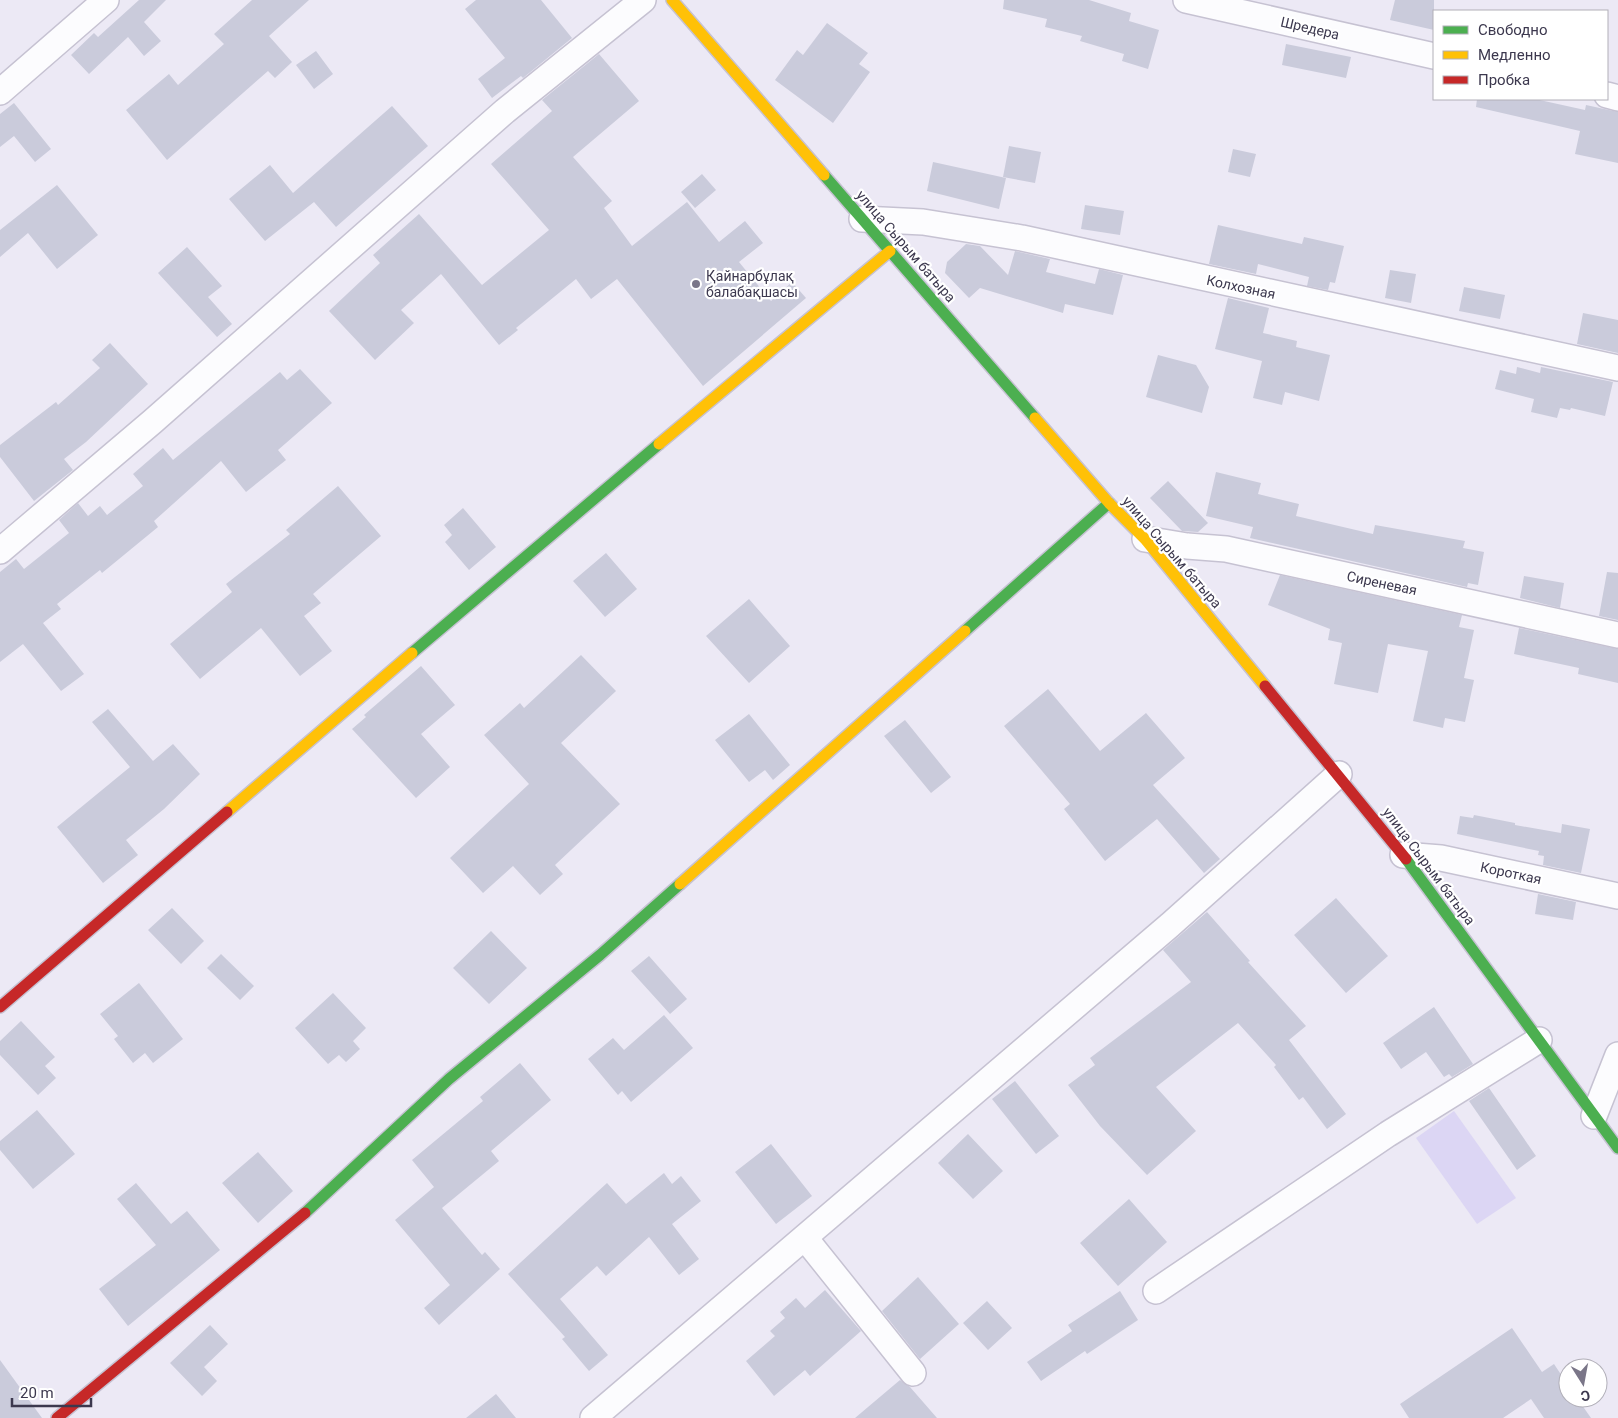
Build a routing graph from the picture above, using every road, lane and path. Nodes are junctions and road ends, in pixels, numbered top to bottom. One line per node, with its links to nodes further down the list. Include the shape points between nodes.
1 (106, 0): 6 (street)
2 (643, 0): 12 (street, via 505,111 152,422)
3 (672, 0): 7 (street, улица Сырым батыра)
4 (1186, 0): 5 (street, Шредера)
5 (1433, 56)
6 (0, 92)
7 (862, 219): 8 (street, улица Сырым батыра); 9 (street, Колхозная, via 923,222 1022,238)
8 (890, 251): 10 (street, улица Сырым батыра); 17 (street, via 521,558)
9 (1618, 368)
10 (1109, 503): 11 (street, улица Сырым батыра); 25 (street, via 600,955 449,1079 314,1205)
11 (1145, 539): 13 (street, Сиреневая, via 1226,549); 14 (street, улица Сырым батыра)
12 (0, 550)
13 (1618, 635)
14 (1340, 774): 15 (street, улица Сырым батыра); 22 (street, via 1170,925)
15 (1403, 854): 16 (street, Короткая, via 1441,858); 18 (street, улица Сырым батыра)
16 (1618, 896)
17 (0, 1007)
18 (1539, 1040): 20 (street, улица Сырым батыра); 23 (street, via 1388,1134)
19 (1618, 1055): 20 (street)
20 (1594, 1116): 21 (street, улица Сырым батыра)
21 (1618, 1148)
22 (805, 1238): 24 (street); 26 (street)
23 (1156, 1291)
24 (913, 1373)
25 (57, 1418)
26 (593, 1418)

